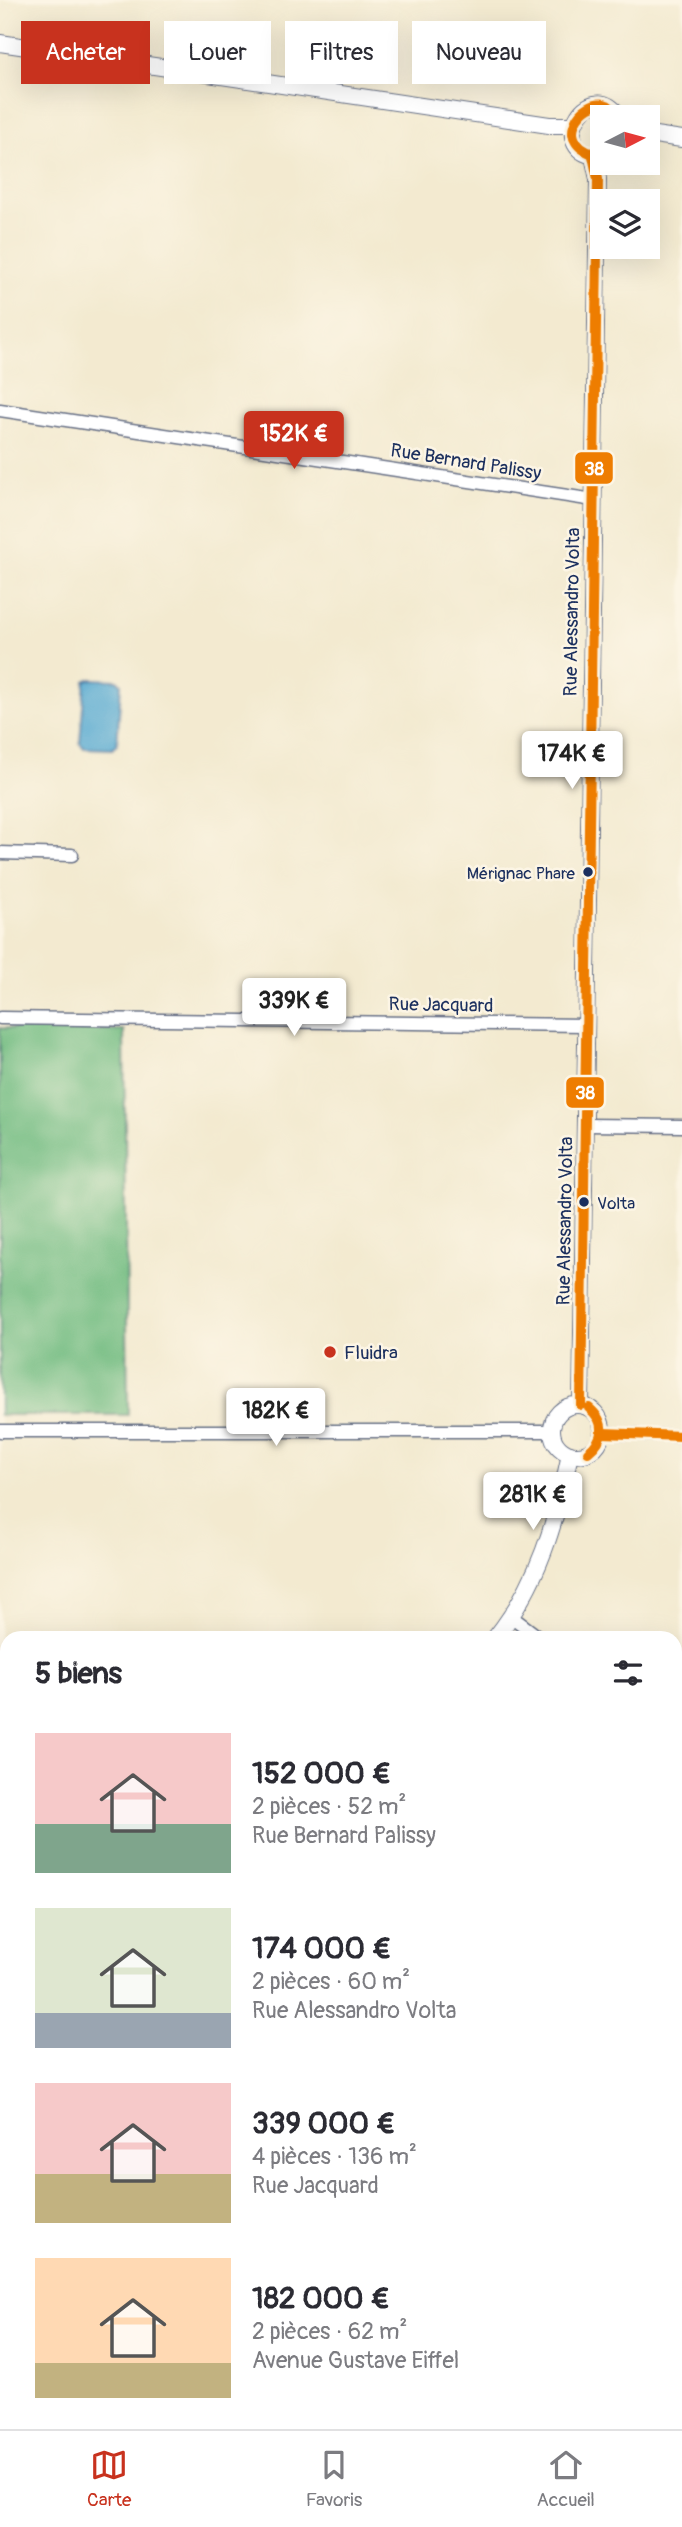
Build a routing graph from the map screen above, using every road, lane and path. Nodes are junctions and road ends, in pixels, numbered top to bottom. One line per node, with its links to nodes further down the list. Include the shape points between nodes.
1 (0, 43): 3 (street)
2 (590, 107): 3 (street, via 581,111)
3 (573, 125): 6 (street, via 579,148)
4 (660, 136): 5 (street)
5 (682, 139)
6 (590, 153)
7 (597, 175): 9 (street, Rue Alessandro Volta)
8 (0, 410): 9 (street, Rue Bernard Palissy)
9 (594, 500): 13 (street, Rue Alessandro Volta)
10 (0, 853): 11 (street)
11 (72, 855)
12 (0, 1018): 13 (street, Rue Jacquard)
13 (587, 1025): 14 (street, Rue Alessandro Volta)
14 (586, 1125): 15 (street); 16 (street, Rue Alessandro Volta)
15 (682, 1126)
16 (581, 1405): 18 (street, via 560,1411); 19 (street, via 599,1418)
17 (0, 1431): 18 (street)
18 (552, 1431): 21 (street, via 557,1446)
19 (602, 1433): 20 (street); 21 (street, via 594,1448)
20 (682, 1436)
21 (570, 1454): 22 (street, via 549,1543)
22 (512, 1617): 23 (street); 24 (street)
23 (501, 1631)
24 (531, 1631)

